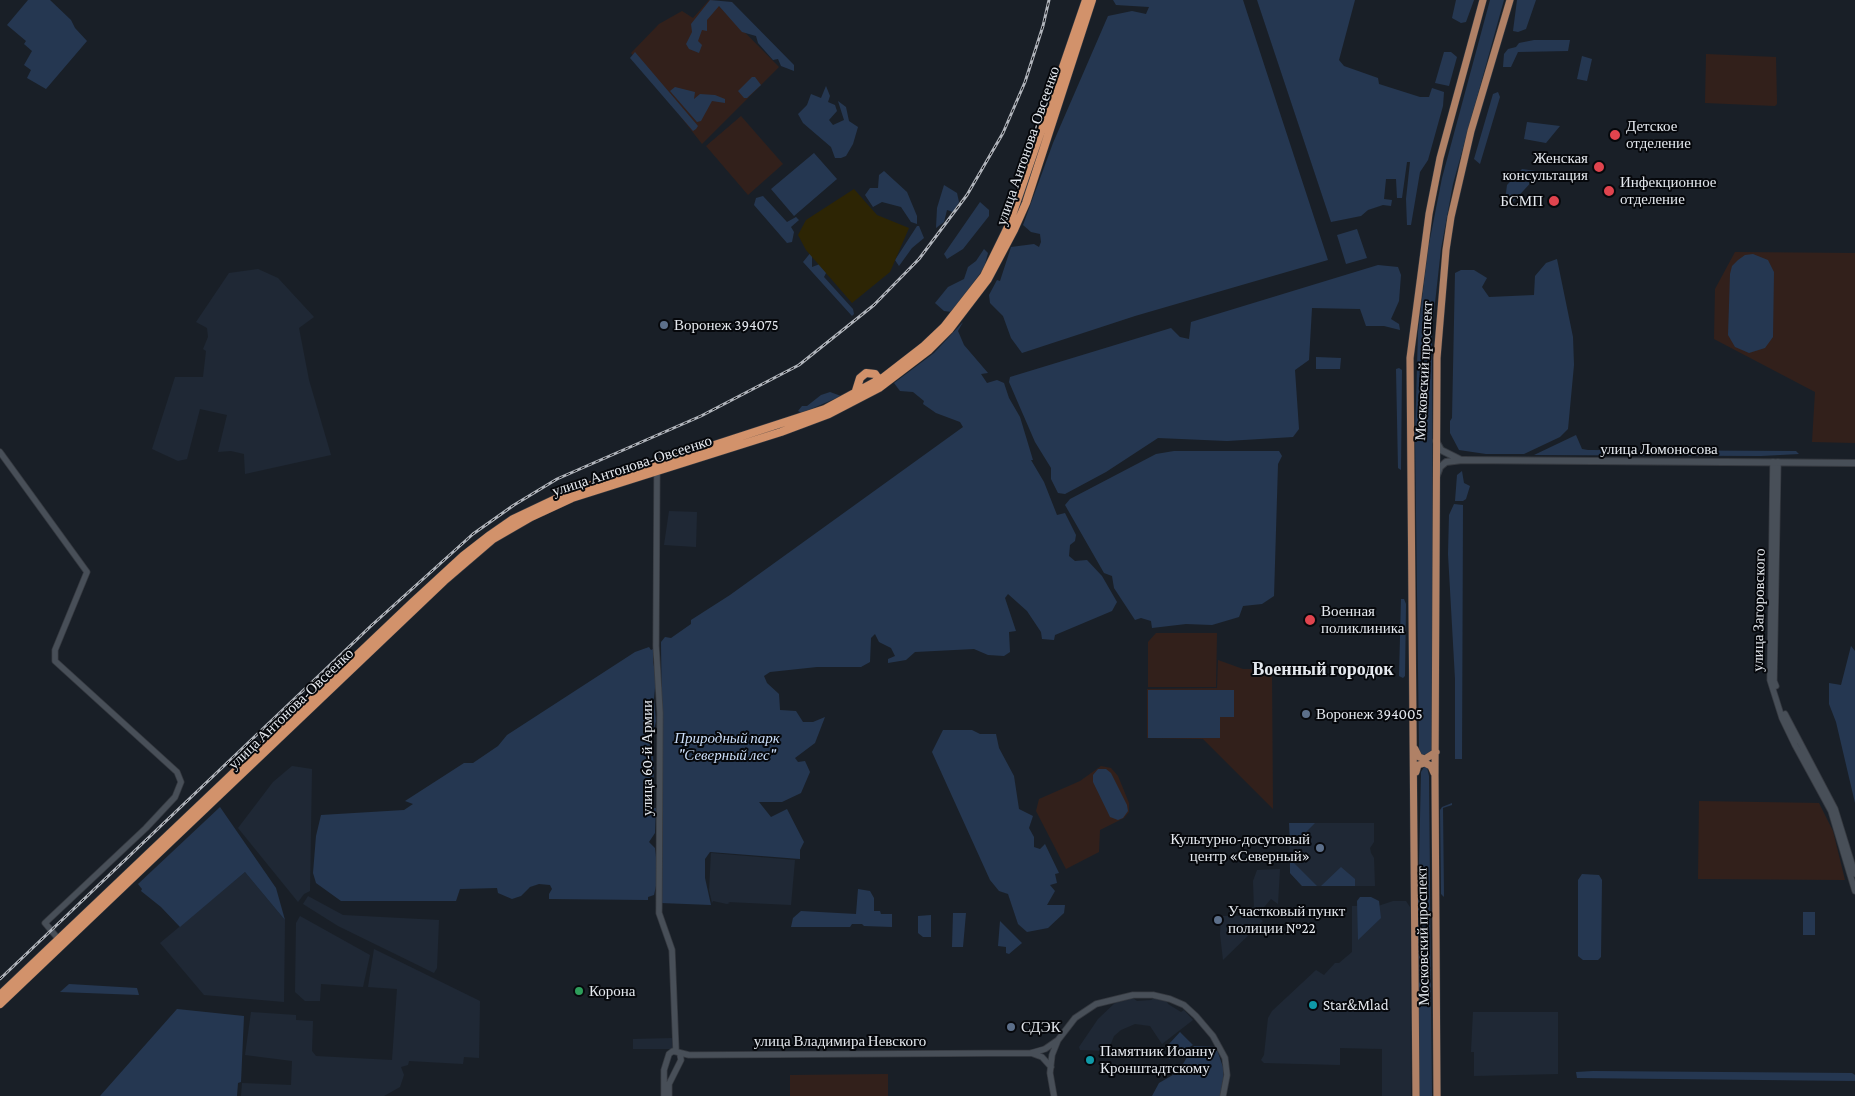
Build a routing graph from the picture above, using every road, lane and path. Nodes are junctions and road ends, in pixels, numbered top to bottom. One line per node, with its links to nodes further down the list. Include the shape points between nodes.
1 (1086, 0): 5 (highway, улица Антонова-Овсеенко, via 1021,195 996,254 984,276 944,327)
2 (1092, 0): 5 (highway, улица Антонова-Овсеенко, via 1026,203 1002,257 949,330 929,350)
3 (1483, 0): 14 (main road, Московский проспект, via 1440,158 1429,214 1410,358)
4 (1510, 0): 7 (main road, Московский проспект, via 1451,217 1436,358)
5 (880, 383): 6 (highway, улица Антонова-Овсеенко); 6 (highway, via 873,373 864,374); 12 (highway, улица Антонова-Овсеенко, via 804,424)
6 (855, 394): 12 (highway, улица Антонова-Овсеенко, via 802,418)
7 (1435, 433): 9 (main road, улица Ломоносова, via 1441,450); 13 (main road, Московский проспект)
8 (0, 452): 20 (street, via 87,572 56,650 55,661 177,772 181,782 175,797 146,828 45,923)
9 (1462, 460): 10 (main road, улица Ломоносова); 13 (main road, улица Ломоносова, via 1446,462 1440,467)
10 (1775, 462): 11 (main road, улица Ломоносова); 18 (street, улица Загоровского, via 1774,680 1786,717 1835,809); 19 (street, улица Загоровского, via 1770,680 1794,745 1831,811)
11 (1855, 463)
12 (657, 467): 20 (highway, улица Антонова-Овсеенко, via 570,492 490,535 463,556); 24 (street, улица 60-й Армии, via 659,913 672,950)
13 (1435, 486): 15 (main road, Московский проспект)
14 (1414, 749): 15 (main road, via 1425,760); 17 (main road, Московский проспект)
15 (1436, 752): 16 (main road, Московский проспект)
16 (1435, 776): 17 (main road, via 1431,766 1425,763 1418,765); 32 (main road, Московский проспект)
17 (1414, 779): 31 (main road, Московский проспект)
18 (1855, 874)
19 (1855, 892)
20 (60, 942): 21 (highway, улица Антонова-Овсеенко); 22 (highway, улица Антонова-Овсеенко)
21 (0, 995)
22 (0, 1004)
23 (1058, 1040): 25 (street, улица Владимира Невского, via 1046,1049); 26 (street, улица Владимира Невского); 30 (street, улица Владимира Невского, via 1075,1018 1096,1004 1133,995 1170,999 1184,1005 1196,1016 1220,1046 1227,1068)
24 (678, 1052): 25 (street, улица Владимира Невского); 27 (street, via 669,1054 664,1070); 28 (street, улица 60-й Армии, via 681,1060 669,1084)
25 (1031, 1053): 26 (street, via 1042,1057)
26 (1050, 1067): 29 (street, улица Владимира Невского)
27 (664, 1096)
28 (669, 1096)
29 (1054, 1096)
30 (1224, 1096)
31 (1416, 1096)
32 (1437, 1096)

